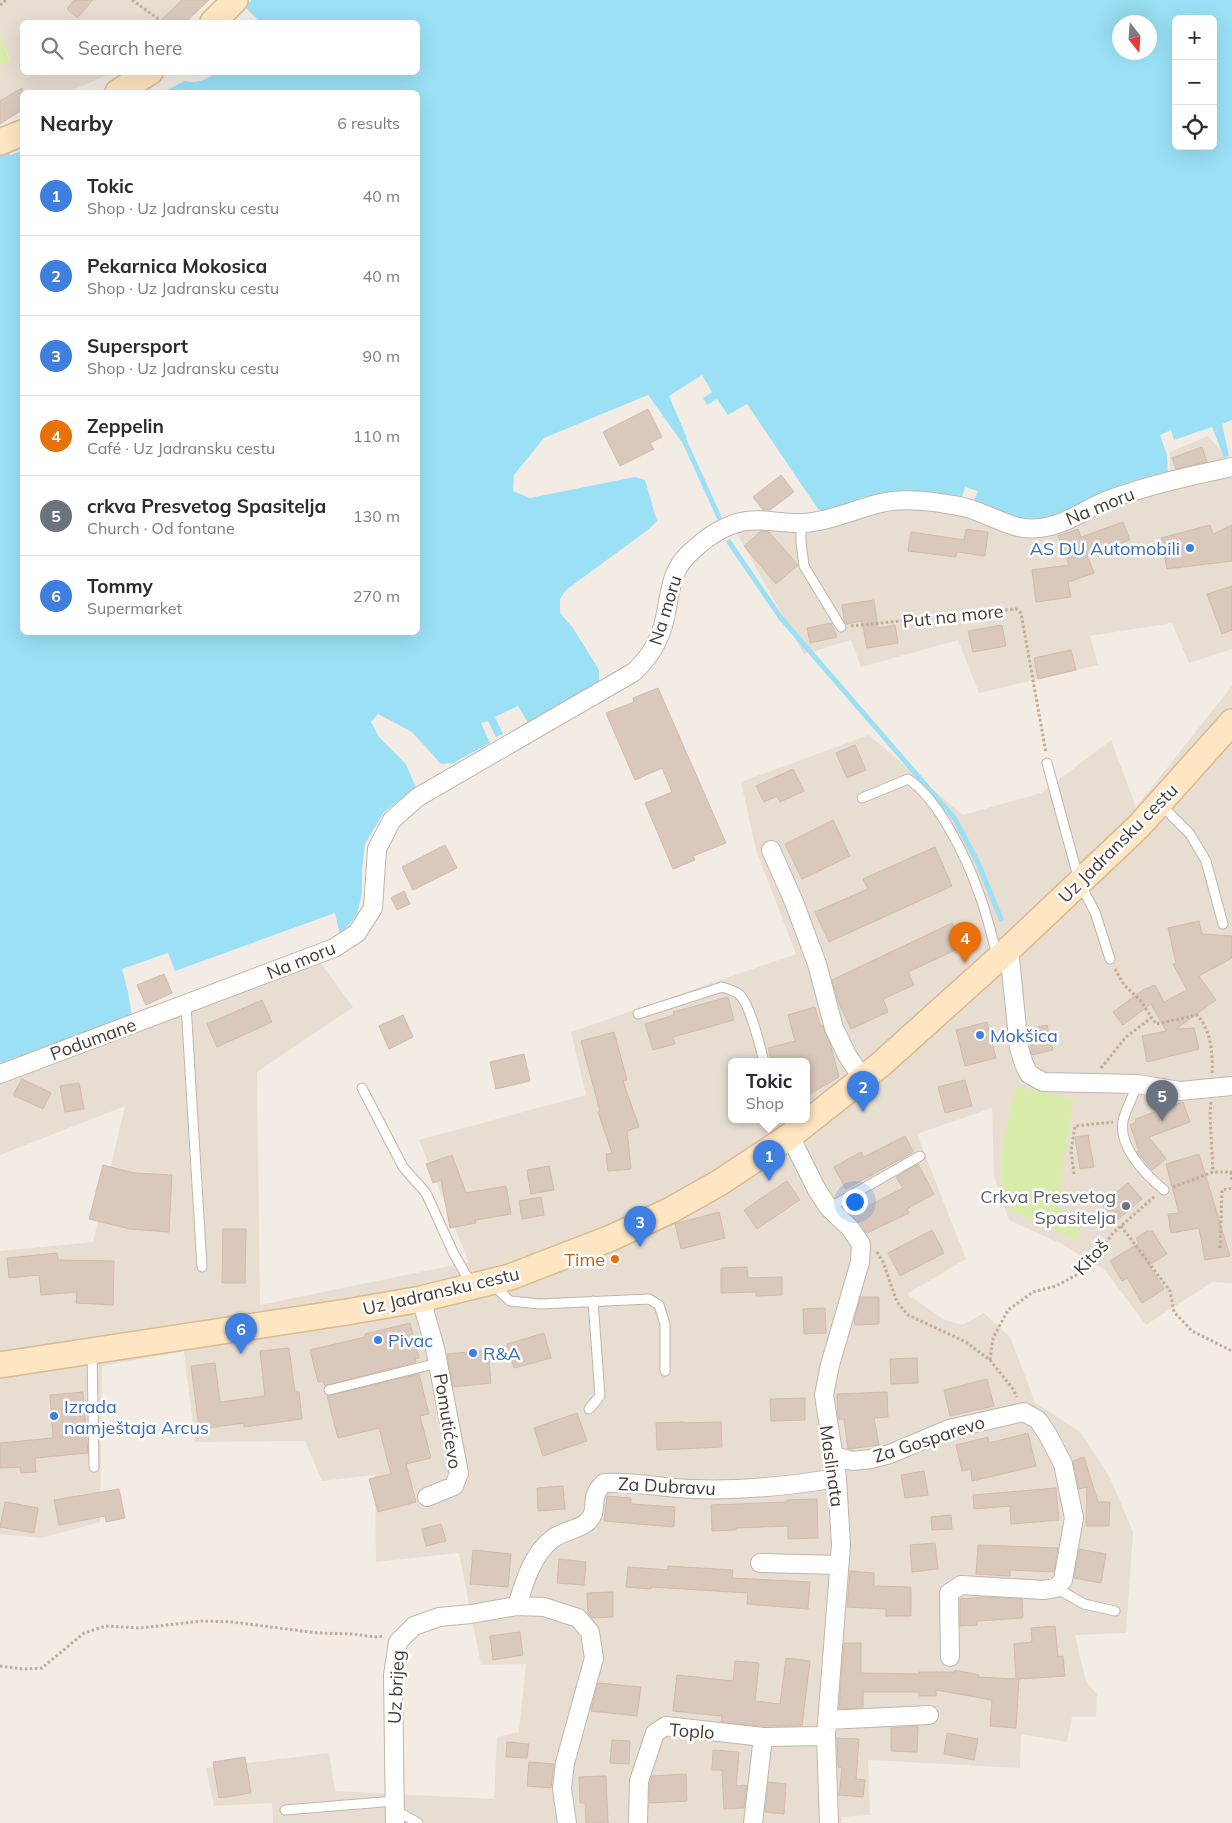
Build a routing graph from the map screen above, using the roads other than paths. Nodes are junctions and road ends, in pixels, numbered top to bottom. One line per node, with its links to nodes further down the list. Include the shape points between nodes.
1 (235, 0): 2 (main road)
2 (215, 20)
3 (145, 75): 4 (main road)
4 (121, 90)
5 (20, 134): 6 (main road)
6 (0, 142)
7 (1232, 467): 8 (street, Na moru, via 1136,491 1047,527 1028,529 1010,526 967,508 903,500)
8 (801, 523): 9 (lane, via 804,566); 19 (street, Na moru, via 753,519 712,535 682,559 670,587 662,630 653,652 634,672 418,796 392,820 377,849 373,908 357,933 334,948)
9 (841, 627)
10 (1232, 722): 13 (main road, Uz Jadransku cestu)
11 (1047, 763): 15 (lane)
12 (862, 798): 17 (lane, via 908,779 917,785 951,831)
13 (1160, 803): 15 (main road, Uz Jadransku cestu); 16 (lane, via 1190,834 1206,861)
14 (771, 850): 23 (street, via 816,964 834,1028)
15 (1080, 884): 17 (main road, Uz Jadransku cestu); 18 (lane, via 1095,912)
16 (1223, 924)
17 (1003, 954): 23 (main road, Uz Jadransku cestu); 24 (street, via 1019,1048 1029,1074 1044,1082)
18 (1110, 959)
19 (186, 1005): 22 (street, Podumane); 33 (lane)
20 (638, 1014): 21 (lane, via 722,987 730,989 740,994 746,1003)
21 (763, 1058)
22 (0, 1074)
23 (863, 1079): 27 (main road, Uz Jadransku cestu)
24 (1138, 1084): 25 (street, via 1180,1091); 31 (lane, via 1123,1120 1122,1132 1144,1173)
25 (1232, 1086)
26 (362, 1088): 34 (lane, via 404,1167 426,1193 453,1252)
27 (810, 1117)
28 (802, 1123): 29 (main road, Uz Jadransku cestu)
29 (789, 1132): 32 (street); 34 (main road, Uz Jadransku cestu, via 719,1183 671,1210 611,1238 510,1277)
30 (920, 1156): 32 (lane)
31 (1164, 1190)
32 (829, 1208): 43 (street, Maslinata, via 861,1244 860,1262 824,1395)
33 (202, 1266)
34 (481, 1284): 35 (main road, Uz Jadransku cestu); 36 (lane, via 510,1300 540,1304)
35 (420, 1299): 37 (main road, Uz Jadransku cestu); 38 (street, Pomutićevo)
36 (594, 1301): 40 (lane, via 649,1299 659,1305 665,1324); 42 (lane, via 600,1396)
37 (92, 1350): 39 (main road, Uz Jadransku cestu); 44 (lane)
38 (438, 1363): 41 (lane); 46 (street, Pomutićevo, via 459,1473 454,1486)
39 (0, 1364)
40 (665, 1371)
41 (329, 1390)
42 (588, 1409)
43 (834, 1456): 45 (street, Maslinata); 49 (street, Za Gosparevo, via 853,1461 871,1459 949,1429 1024,1412 1038,1420 1063,1464 1074,1518 1063,1580)
44 (94, 1467)
45 (837, 1478): 48 (street, Maslinata); 50 (street, Za Dubravu, via 750,1489 604,1483 596,1492 595,1512 586,1524 552,1540 536,1557 524,1580)
46 (427, 1497)
47 (760, 1563): 48 (street)
48 (839, 1565): 54 (street, Maslinata)
49 (1056, 1588): 51 (lane, via 1084,1604); 52 (street, via 961,1585 949,1592)
50 (517, 1606): 57 (street, Uz brijeg, via 439,1616 414,1626 398,1642 393,1675); 59 (street, via 544,1607 578,1618 590,1632 594,1658 565,1763 562,1789)
51 (1115, 1611)
52 (950, 1657)
53 (929, 1715): 54 (street, Toplo)
54 (827, 1728): 55 (street, Toplo); 62 (street, Maslinata)
55 (763, 1737): 60 (street, Toplo, via 666,1726 655,1733 640,1781); 61 (street)
56 (285, 1810): 57 (lane)
57 (395, 1812): 58 (lane)
58 (418, 1823)
59 (567, 1823)
60 (638, 1823)
61 (753, 1823)
62 (828, 1823)

